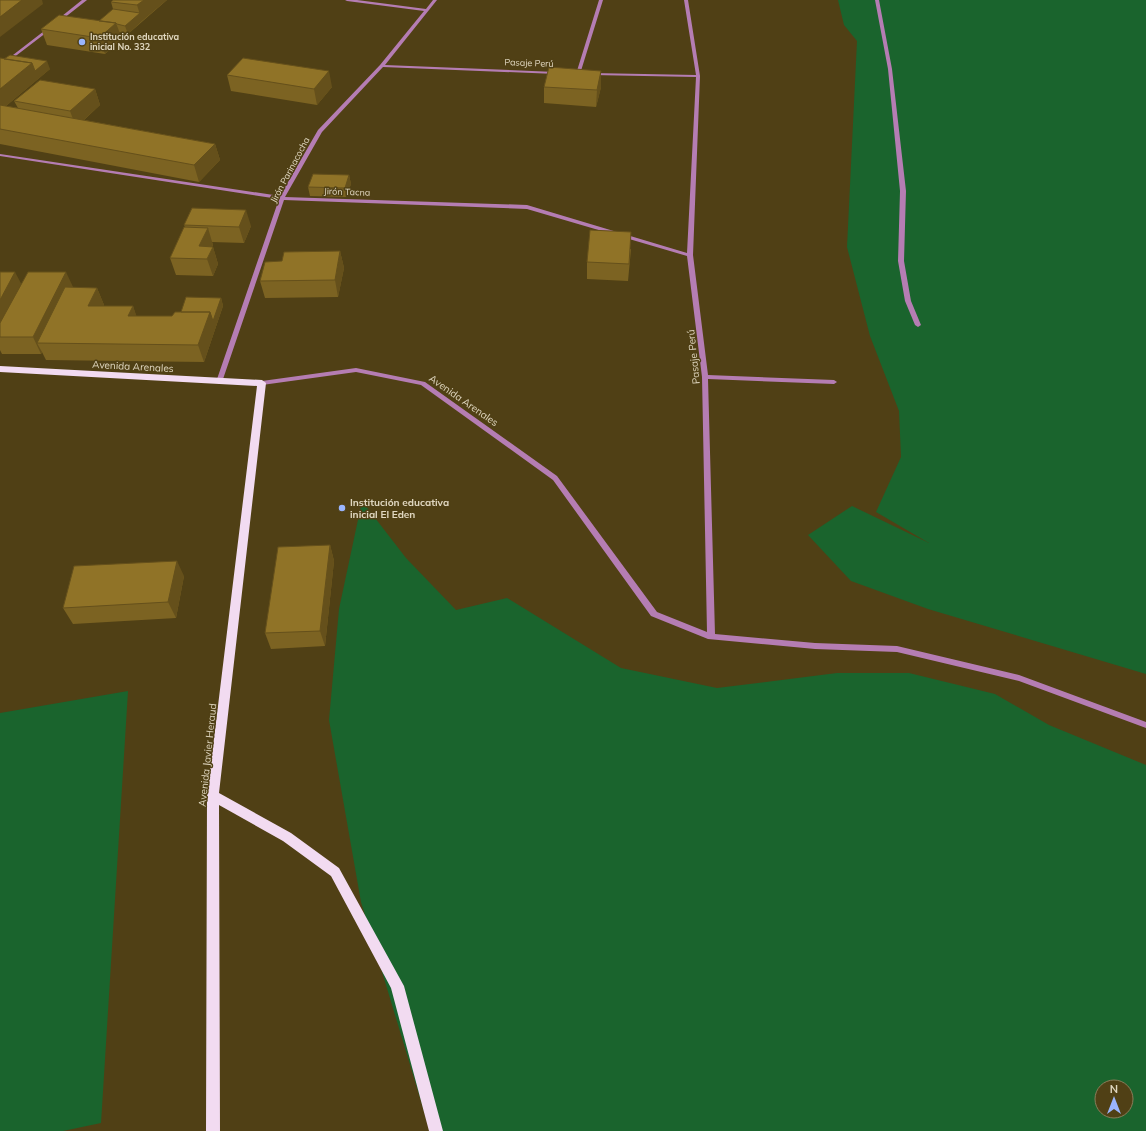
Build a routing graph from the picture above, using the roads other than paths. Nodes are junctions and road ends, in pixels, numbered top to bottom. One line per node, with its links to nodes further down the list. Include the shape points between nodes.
1 (85, 0): 9 (street)
2 (346, 0): 7 (street)
3 (435, 0): 7 (street, Jirón Parinacocha)
4 (601, 0): 12 (street)
5 (686, 0): 13 (street, Pasaje Perú)
6 (877, 0): 17 (street, via 890,69 903,191 901,261 908,301)
7 (427, 10): 8 (street, Jirón Parinacocha)
8 (382, 66): 10 (street, Pasaje Perú); 15 (street, Jirón Parinacocha, via 320,131)
9 (0, 67)
10 (562, 73)
11 (570, 74): 12 (street)
12 (578, 74): 13 (street)
13 (698, 76): 16 (street, Pasaje Perú)
14 (0, 155): 15 (street, Jirón Tacna)
15 (282, 198): 16 (street, Jirón Tacna, via 527,208); 20 (street, Jirón Parinacocha)
16 (690, 255): 19 (street, Pasaje Perú)
17 (918, 325)
18 (0, 369): 20 (main road, Avenida Arenales)
19 (705, 377): 21 (street); 23 (street, Pasaje Perú)
20 (219, 382): 22 (main road, Avenida Arenales)
21 (834, 382)
22 (262, 383): 23 (street, Avenida Arenales, via 356,370 423,383 555,478 654,614); 25 (main road, Avenida Javier Heraud)
23 (711, 637): 24 (street, Avenida Arenales, via 814,646 897,649 1020,678)
24 (1146, 725)
25 (213, 796): 26 (main road, Avenida Javier Heraud); 27 (main road, via 287,837 335,872 396,986)
26 (213, 1131)
27 (436, 1131)

